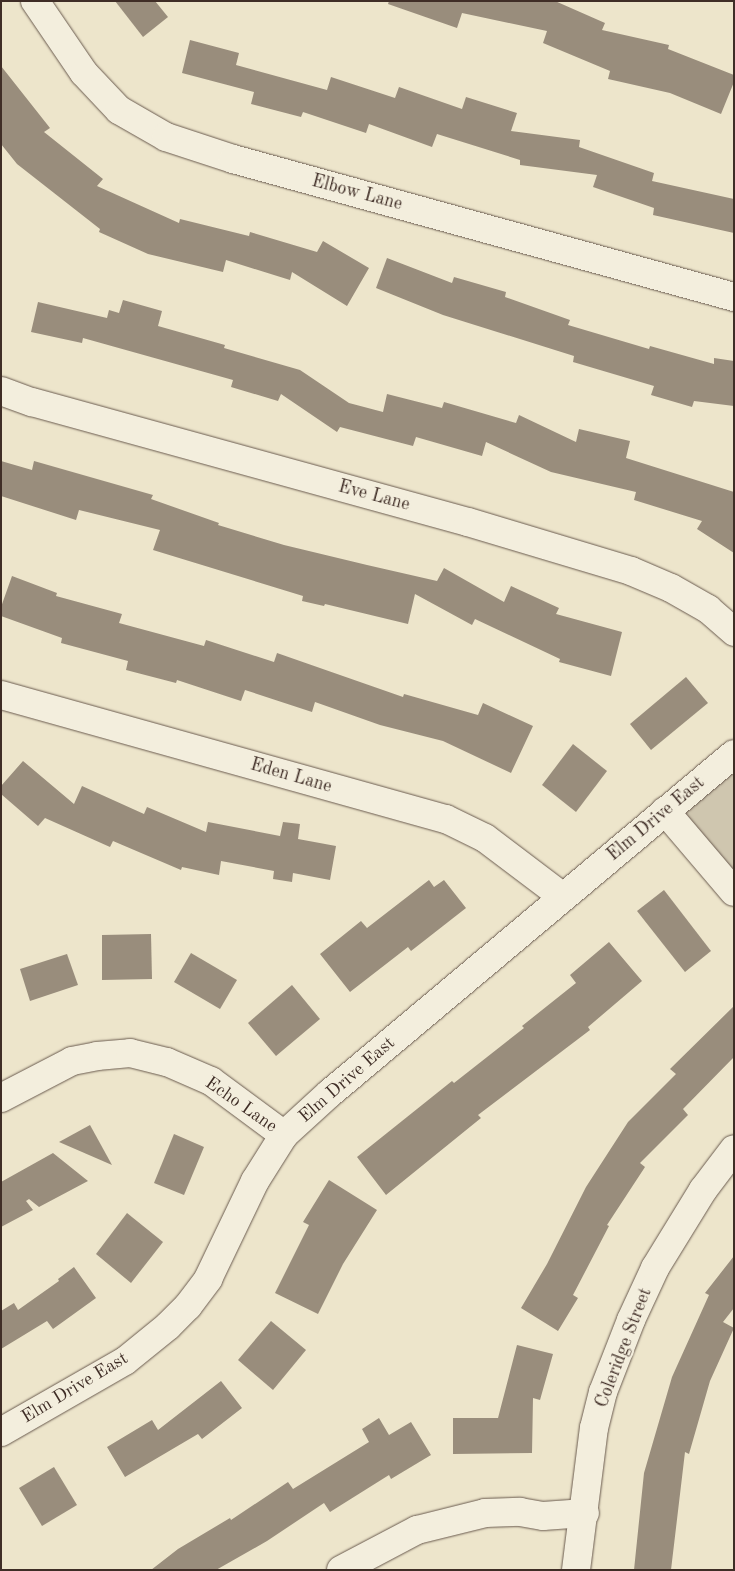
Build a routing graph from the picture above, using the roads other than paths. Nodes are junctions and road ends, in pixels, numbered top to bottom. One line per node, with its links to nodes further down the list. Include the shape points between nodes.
1 (35, 1): 2 (street, Elbow Lane, via 90,80 119,110 166,137 233,160)
2 (734, 297)
3 (1, 391): 4 (street, Eve Lane, via 631,571 708,609)
4 (734, 632)
5 (1, 694): 9 (street, Eden Lane, via 446,819 485,838)
6 (734, 754): 7 (street, Elm Drive East)
7 (665, 811): 8 (street); 9 (street, Elm Drive East)
8 (734, 892)
9 (563, 897): 11 (street, Elm Drive East)
10 (1, 1098): 11 (street, Echo Lane, via 72,1061 130,1053 168,1062 211,1081)
11 (284, 1135): 13 (street, Elm Drive East, via 255,1182 208,1279 188,1306 125,1361)
12 (734, 1149): 14 (street, Coleridge Street, via 693,1205 655,1268 631,1320 603,1392 594,1428)
13 (1, 1432)
14 (585, 1513): 15 (street, via 543,1516 520,1512 485,1513 417,1530); 16 (street, Coleridge Street)
15 (342, 1570)
16 (576, 1570)

